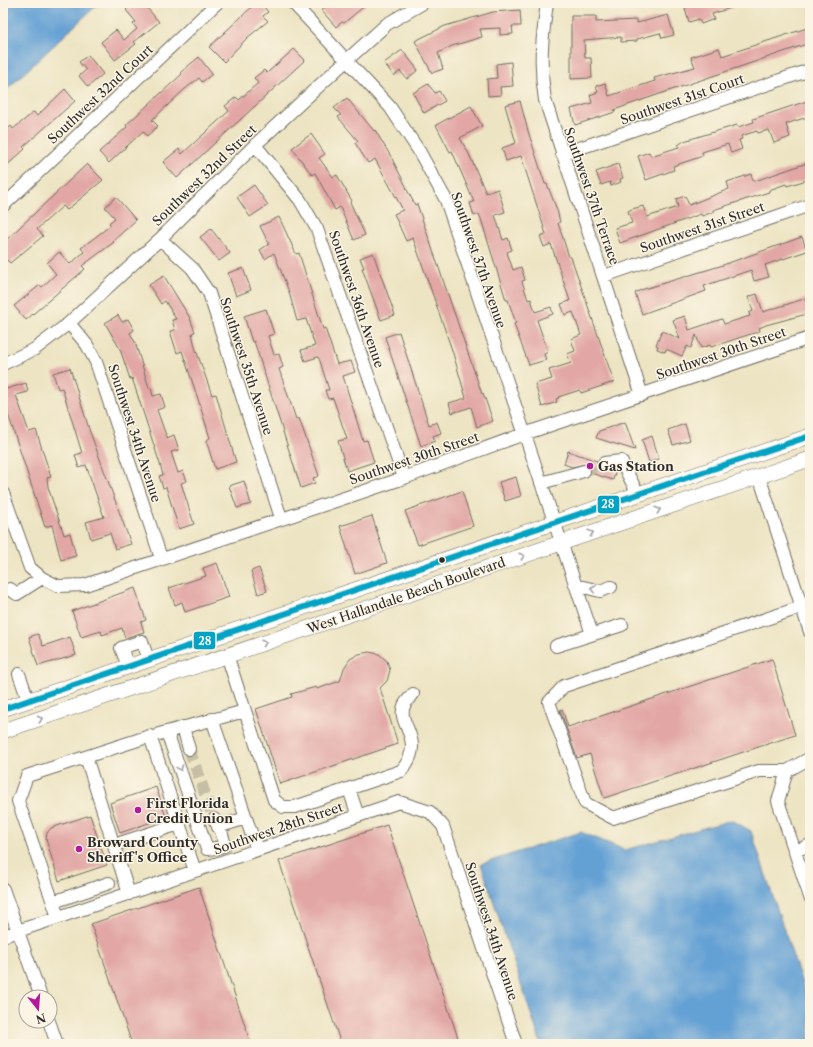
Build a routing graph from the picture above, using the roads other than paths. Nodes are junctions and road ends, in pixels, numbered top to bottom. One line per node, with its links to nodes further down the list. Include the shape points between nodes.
1 (217, 3): 10 (street, Southwest 32nd Court)
2 (293, 3): 5 (street, Southwest 37th Avenue)
3 (423, 3): 5 (street, Southwest 32nd Street, via 387,24)
4 (547, 3): 8 (street, Southwest 37th Terrace, via 540,51 540,74 545,100)
5 (347, 60): 7 (street, Southwest 32nd Street); 17 (street, Southwest 37th Avenue, via 390,107 419,150 446,200)
6 (810, 70): 8 (street, Southwest 31st Court)
7 (255, 145): 11 (street, Southwest 32nd Street); 24 (street, Southwest 36th Avenue, via 300,200 317,229)
8 (562, 154): 12 (street, Southwest 37th Terrace)
9 (810, 205): 12 (street, Southwest 31st Street)
10 (3, 206)
11 (160, 239): 13 (street, Southwest 32nd Street); 28 (street, Southwest 35th Avenue, via 192,268 209,293)
12 (604, 276): 16 (street, Southwest 37th Terrace)
13 (68, 323): 15 (street, Southwest 32nd Street, via 34,349); 31 (street, Southwest 34th Avenue, via 87,345 96,362)
14 (810, 338): 16 (street, Southwest 30th Street)
15 (3, 364)
16 (642, 395): 17 (street, Southwest 30th Street)
17 (524, 434): 24 (street, Southwest 30th Street); 25 (street, Southwest 37th Avenue)
18 (810, 436): 27 (main road, West Hallandale Beach Boulevard)
19 (810, 450): 23 (main road, via 772,462)
20 (810, 459): 23 (main road, West Hallandale Beach Boulevard)
21 (604, 463): 27 (street, via 621,460)
22 (584, 471): 25 (street)
23 (759, 476): 30 (main road, West Hallandale Beach Boulevard, one-way to 23); 37 (street)
24 (404, 478): 28 (street, Southwest 30th Street)
25 (541, 484): 29 (street, Southwest 37th Avenue)
26 (3, 493): 32 (street, Southwest 30th Street, via 30,568)
27 (638, 494): 29 (main road, West Hallandale Beach Boulevard)
28 (281, 518): 31 (street, Southwest 30th Street)
29 (554, 522): 30 (street, Southwest 37th Avenue); 36 (main road, West Hallandale Beach Boulevard)
30 (561, 543): 33 (street, Southwest 37th Avenue); 43 (main road, West Hallandale Beach Boulevard, one-way to 30)
31 (161, 558): 32 (street, Southwest 30th Street, via 85,585 58,586)
32 (42, 578): 35 (street, via 17,594 10,589)
33 (575, 585): 34 (street, one-way to 33, via 600,591); 40 (street, Southwest 37th Avenue)
34 (611, 587)
35 (3, 591)
36 (339, 595): 41 (main road, West Hallandale Beach Boulevard); 43 (main road, via 321,610 249,634)
37 (802, 607): 39 (street); 58 (street, via 564,686 549,702 584,803 613,818 759,771)
38 (622, 625): 40 (street)
39 (810, 632)
40 (592, 634): 42 (street)
41 (218, 636): 45 (main road, via 203,653 133,677); 47 (main road, West Hallandale Beach Boulevard)
42 (556, 646)
43 (227, 655): 45 (main road, West Hallandale Beach Boulevard); 49 (street)
44 (19, 674): 47 (street)
45 (114, 694): 52 (main road, West Hallandale Beach Boulevard, one-way to 45)
46 (413, 694): 59 (street, via 403,707 411,736 413,752 410,761 402,771)
47 (28, 700): 48 (main road, West Hallandale Beach Boulevard)
48 (3, 709)
49 (244, 711): 50 (street); 59 (street, via 274,800 283,807 295,807)
50 (212, 719): 51 (street); 61 (street)
51 (183, 727): 53 (street); 55 (street)
52 (3, 731)
53 (167, 732): 54 (street); 61 (street, one-way to 61, via 207,849 224,845 216,823)
54 (150, 736): 56 (street); 62 (street)
55 (189, 749)
56 (86, 757): 64 (street); 73 (street, via 27,776 18,801)
57 (810, 758): 58 (street)
58 (787, 771): 67 (street, via 778,801)
59 (349, 789): 60 (street)
60 (358, 816): 63 (street, Southwest 28th Street, via 399,802 430,812); 66 (street, Southwest 28th Street)
61 (246, 818): 66 (street)
62 (179, 824): 64 (street); 68 (street)
63 (443, 826): 80 (street, Southwest 34th Avenue)
64 (114, 846): 71 (street)
65 (810, 846): 67 (street)
66 (257, 850): 68 (street, Southwest 28th Street)
67 (795, 851): 72 (street)
68 (195, 871): 71 (street, Southwest 28th Street)
69 (109, 883): 73 (street)
70 (3, 889): 75 (street)
71 (129, 894): 74 (street, Southwest 28th Street)
72 (810, 896)
73 (53, 902): 74 (street)
74 (58, 917): 75 (street, Southwest 28th Street)
75 (18, 931): 76 (street, Southwest 28th Street); 77 (street)
76 (3, 936)
77 (37, 989)
78 (52, 1029): 79 (street)
79 (57, 1044)
80 (516, 1044)

